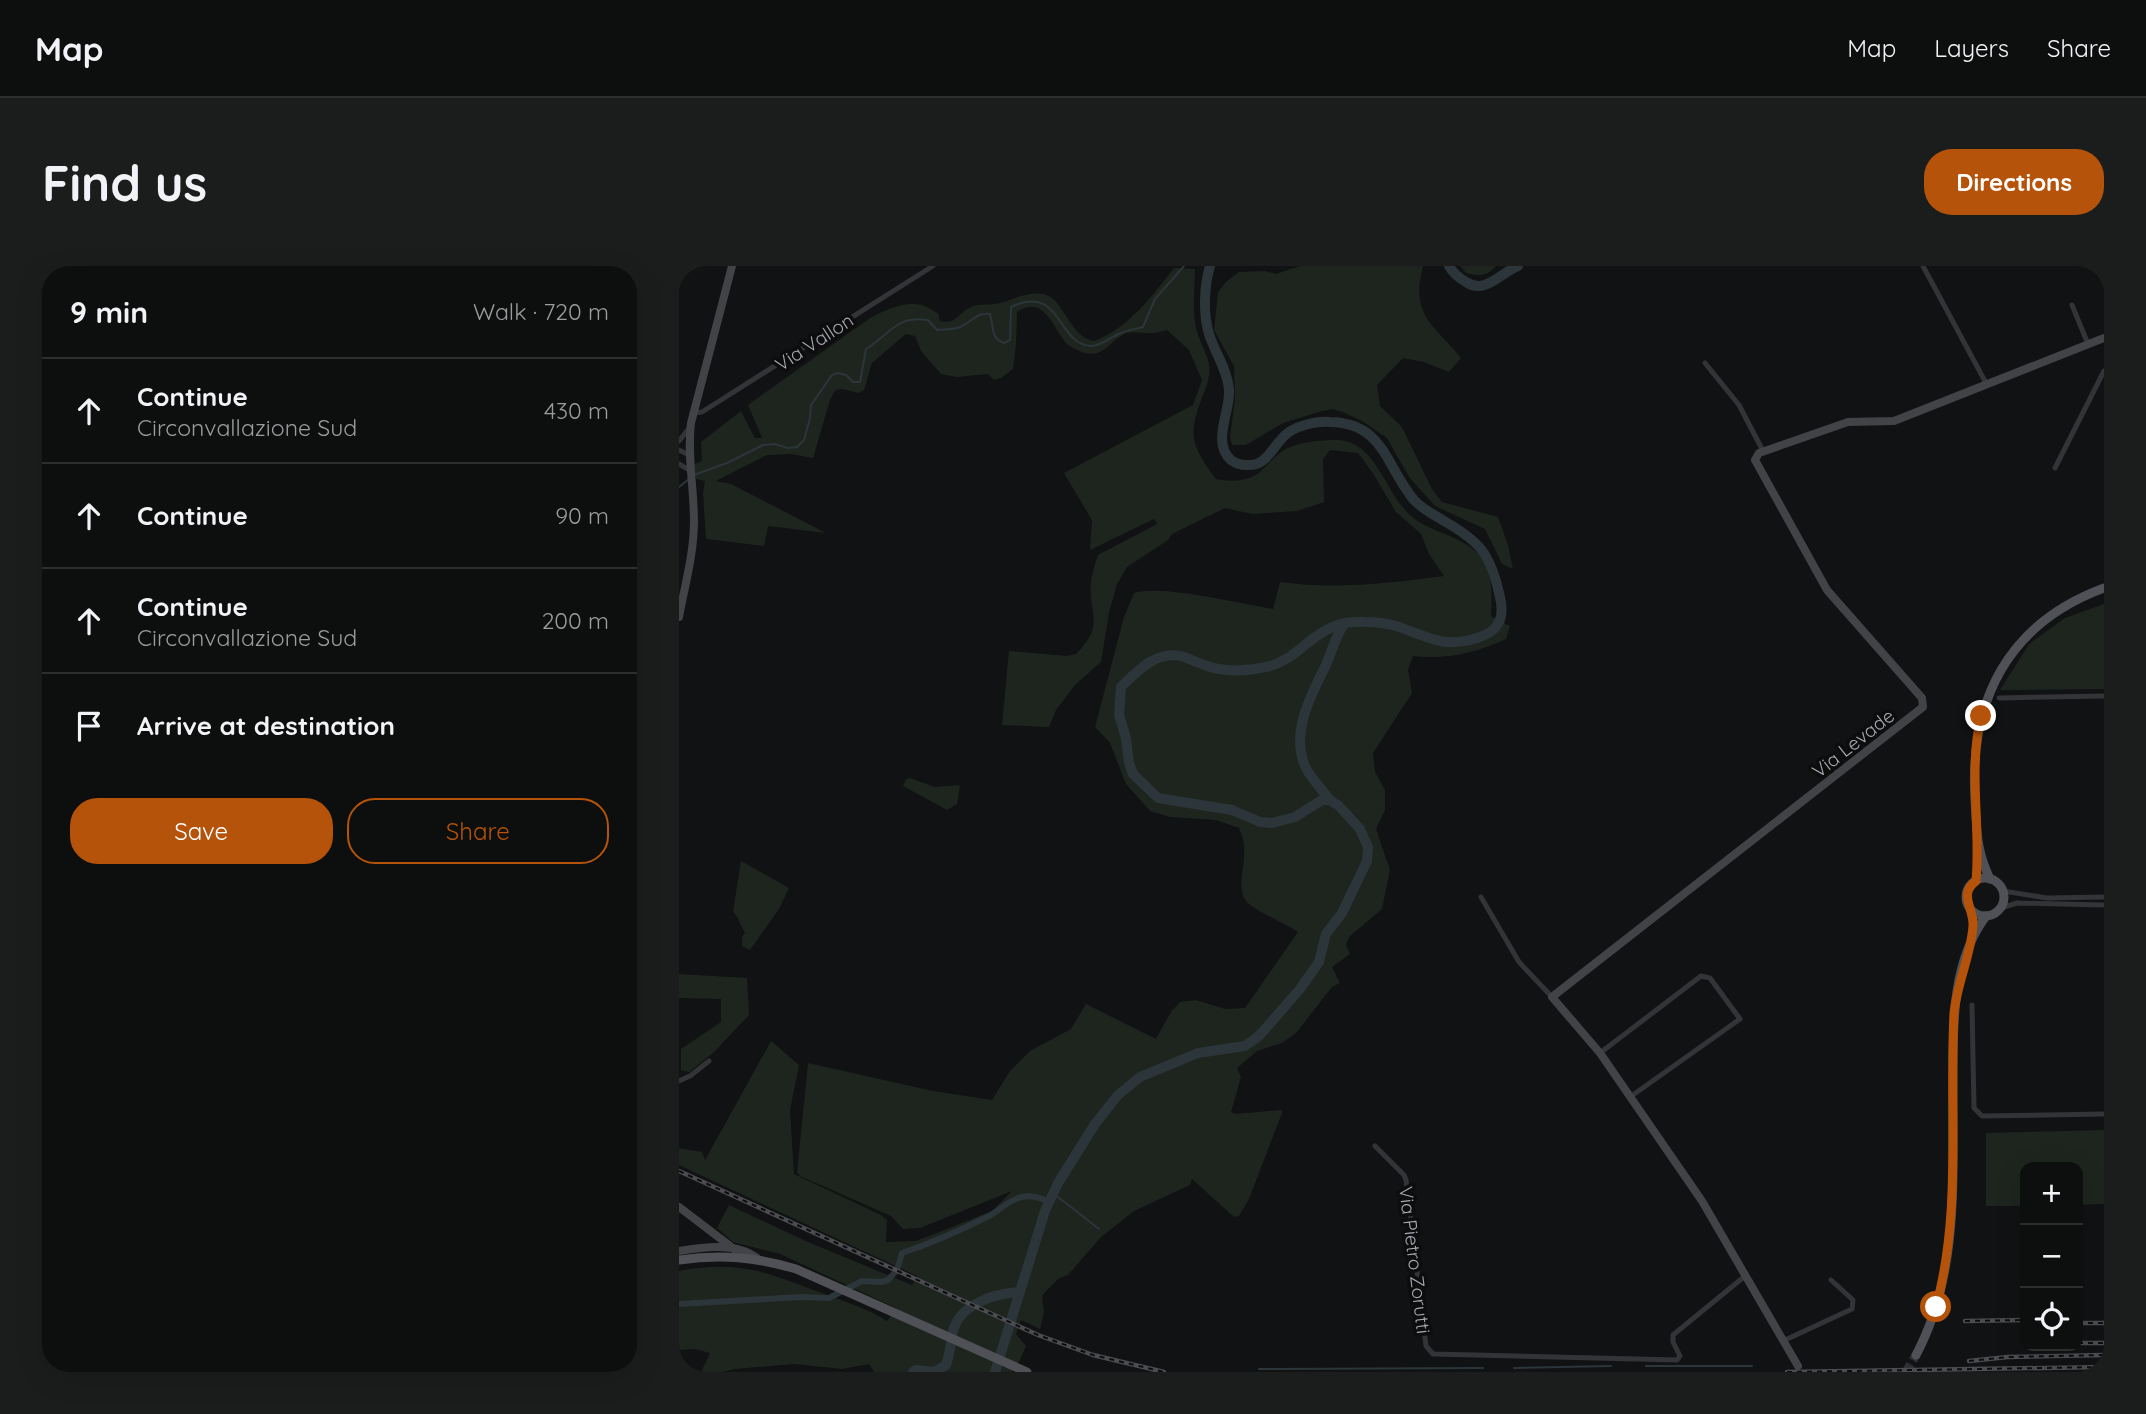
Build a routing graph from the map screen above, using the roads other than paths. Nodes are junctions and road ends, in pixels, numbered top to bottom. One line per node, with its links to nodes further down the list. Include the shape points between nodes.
1 (731, 266): 10 (street)
2 (933, 266): 10 (street, Via Vallon, via 702,412)
3 (1923, 266): 9 (street)
4 (2072, 305): 6 (street)
5 (2104, 338): 6 (street)
6 (2088, 344): 9 (street)
7 (1705, 363): 14 (street, via 1739,405)
8 (2104, 371): 17 (street)
9 (1987, 385): 14 (street, via 1894,421 1848,422)
10 (692, 413): 11 (street)
11 (690, 427): 12 (street); 15 (street)
12 (679, 441)
13 (679, 450): 15 (street)
14 (1763, 451): 34 (street, Via Levade, via 1755,460 1827,590 1922,698 1923,707)
15 (689, 455): 16 (street); 18 (street)
16 (679, 463): 18 (street)
17 (2055, 468)
18 (691, 476): 20 (street, via 693,545)
19 (2104, 588): 23 (main road, via 2063,607 2026,638 2009,657 1987,696 1975,754)
20 (679, 617)
21 (2104, 696): 22 (street)
22 (2000, 698)
23 (1979, 855): 24 (main road); 25 (main road)
24 (1990, 879): 25 (main road); 26 (main road)
25 (1976, 881): 31 (main road, via 1966,897)
26 (2003, 891): 28 (street, via 2047,898); 30 (main road)
27 (1481, 897): 34 (street, via 1519,962)
28 (2104, 897)
29 (2104, 905): 30 (street, via 2017,904)
30 (2001, 908): 32 (main road)
31 (1972, 911): 32 (main road); 33 (main road)
32 (1986, 916): 33 (main road)
33 (1969, 947): 52 (main road, via 1954,1013 1948,1256 1936,1307)
34 (1552, 997): 36 (street)
35 (1972, 1005): 40 (street, via 1974,1108 1982,1116)
36 (1599, 1053): 39 (street); 39 (street, via 1701,976 1710,978 1740,1019)
37 (709, 1061): 38 (street)
38 (679, 1081)
39 (1630, 1097): 49 (street, via 1702,1201)
40 (2104, 1114)
41 (1375, 1146): 49 (street, Via Pietro Zorutti, via 1406,1180 1426,1346 1433,1354 1677,1360 1680,1356 1673,1335)
42 (679, 1207): 43 (street)
43 (708, 1229): 44 (street); 45 (street)
44 (708, 1247): 45 (street); 46 (street)
45 (734, 1249): 47 (street)
46 (679, 1251)
47 (757, 1258): 48 (main road); 54 (main road, via 820,1279)
48 (679, 1260)
49 (1745, 1276): 51 (street)
50 (1831, 1280): 51 (street, via 1853,1300 1852,1308)
51 (1783, 1341): 53 (street)
52 (1916, 1355)
53 (1798, 1366)
54 (1027, 1372)

